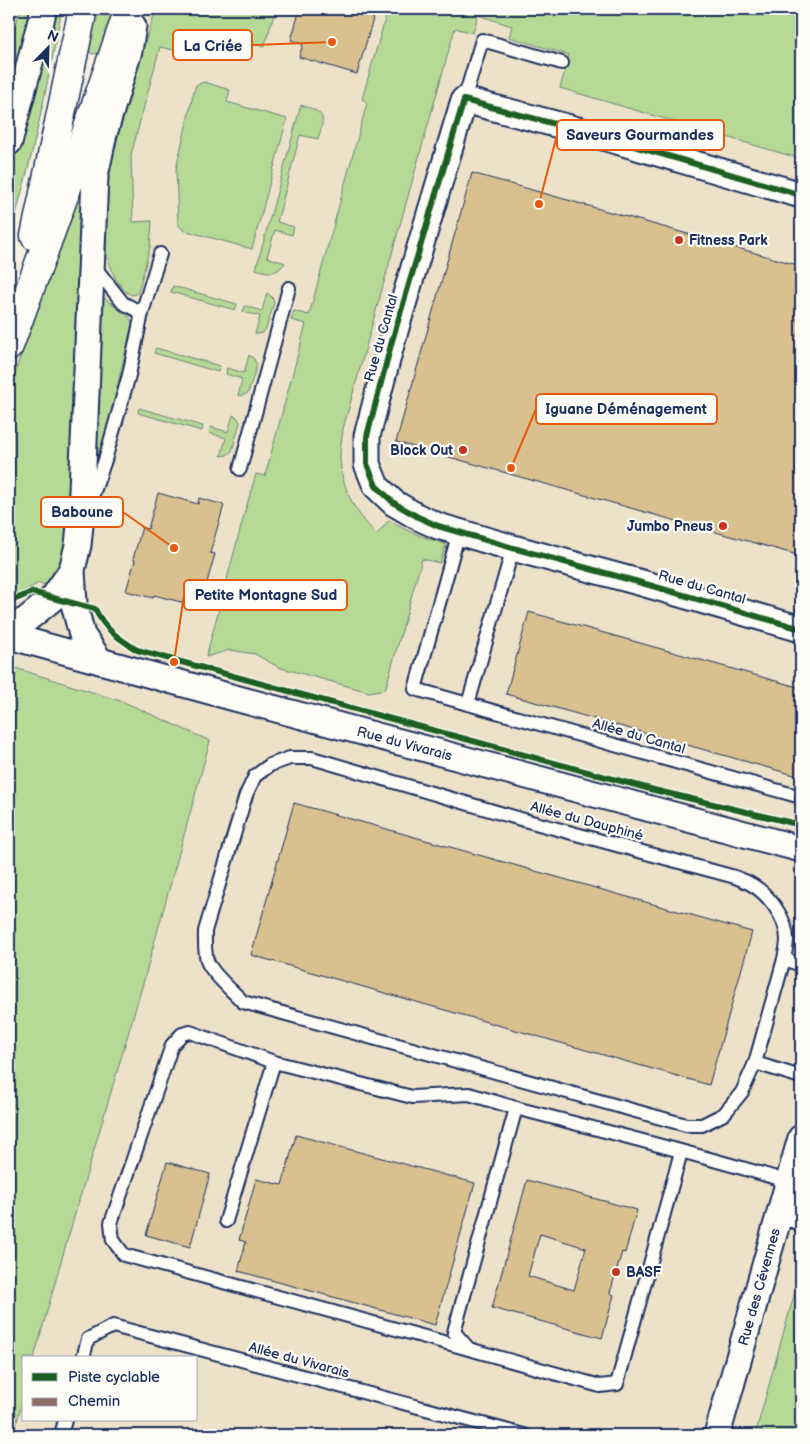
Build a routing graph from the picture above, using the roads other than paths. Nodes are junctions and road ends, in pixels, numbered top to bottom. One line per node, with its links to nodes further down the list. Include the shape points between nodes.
1 (44, 9): 7 (street)
2 (83, 9): 13 (main road)
3 (129, 9): 13 (main road)
4 (136, 9): 10 (street, via 95,176)
5 (562, 63): 6 (lane, via 482,40)
6 (464, 100): 8 (street); 17 (street, Rue du Cantal, via 367,436 368,464 376,486 394,503 418,517)
7 (9, 142)
8 (801, 195)
9 (160, 254): 12 (lane)
10 (92, 264): 12 (lane, via 123,304); 16 (street)
11 (289, 288): 15 (lane)
12 (142, 313): 16 (lane, via 129,375 105,460 91,500)
13 (18, 318): 14 (main road)
14 (9, 346)
15 (240, 469)
16 (81, 515): 19 (street)
17 (459, 532): 18 (street, Rue du Cantal); 24 (lane, Allée du Cantal, via 415,689)
18 (513, 548): 21 (street, Rue du Cantal); 24 (lane)
19 (72, 570): 20 (street, via 53,598 26,620); 23 (street, via 74,604 82,635)
20 (9, 628)
21 (801, 629)
22 (9, 636): 23 (street, Rue du Vivarais)
23 (100, 660): 26 (street, Rue du Vivarais)
24 (468, 704): 25 (lane, Allée du Cantal)
25 (801, 797)
26 (801, 849)
27 (784, 959): 28 (lane); 30 (lane, Allée du Dauphiné); 30 (lane, Allée du Dauphiné, via 785,925 776,908 751,884 735,877 312,758 290,758 270,765 255,776 246,795 205,931 208,963 244,1002 686,1124 702,1125 724,1114 742,1092)
28 (801, 965)
29 (274, 1062): 32 (lane, via 412,1097 469,1094); 37 (lane); 38 (lane, via 190,1032 182,1034 172,1045 111,1223 113,1240 124,1255)
30 (755, 1062): 31 (lane)
31 (801, 1077)
32 (516, 1108): 34 (lane); 38 (lane, via 454,1332)
33 (801, 1138): 35 (street, Rue des Cévennes)
34 (681, 1152): 35 (lane); 38 (lane, via 617,1384 600,1386)
35 (789, 1182): 36 (street, Rue des Cévennes)
36 (791, 1214): 43 (street, Rue des Cévennes)
37 (226, 1221)
38 (468, 1349)
39 (84, 1356): 42 (lane, Allée du Vivarais, via 88,1339 114,1326)
40 (64, 1422): 41 (lane)
41 (61, 1435)
42 (524, 1435)
43 (717, 1435)

